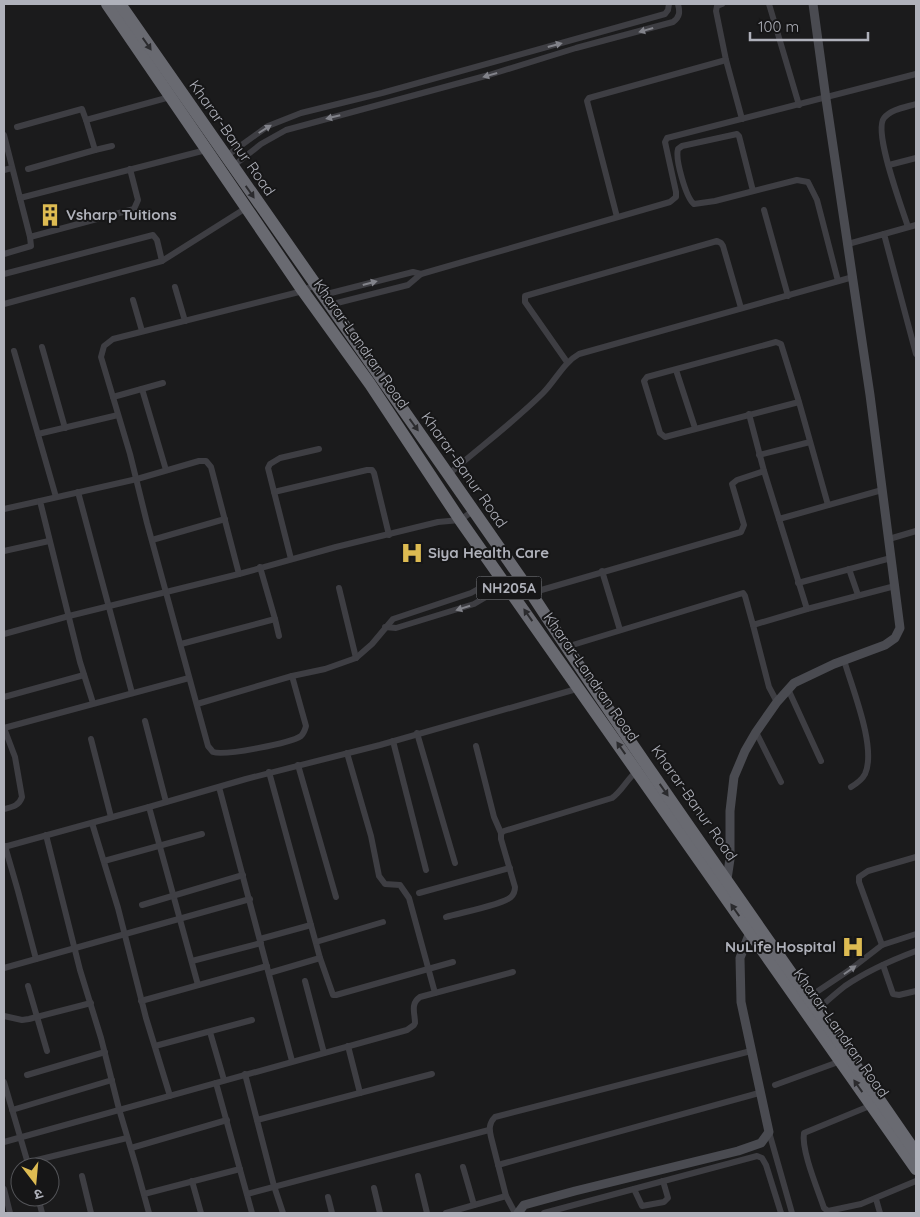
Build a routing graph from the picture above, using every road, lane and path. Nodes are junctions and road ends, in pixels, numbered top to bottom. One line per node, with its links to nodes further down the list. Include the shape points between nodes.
1 (107, 4): 15 (highway, Kharar-Landran Road / NH205A)
2 (120, 4): 27 (highway, Kharar-Banur Road / NH205A, one-way to 27)
3 (678, 4): 8 (street)
4 (722, 4): 10 (street, via 716,11)
5 (769, 4): 18 (street)
6 (814, 4): 16 (street)
7 (668, 7): 8 (street); 9 (street, one-way to 7, via 665,14)
8 (678, 16): 11 (street, one-way to 11, via 673,22)
9 (522, 54): 11 (street); 13 (street)
10 (726, 60): 19 (street); 37 (street, via 588,98)
11 (525, 64): 14 (street, one-way to 14)
12 (916, 74): 16 (street)
13 (433, 79): 14 (street); 27 (street, one-way to 13, via 268,126 280,121)
14 (436, 90): 27 (street, one-way to 27, via 286,130)
15 (170, 97): 20 (street); 25 (highway, Kharar-Landran Road / NH205A)
16 (826, 99): 18 (street); 42 (street)
17 (916, 104): 28 (street, via 889,113 882,122 882,140)
18 (799, 105): 19 (street)
19 (742, 119): 37 (street, via 667,138 665,142 676,197 670,202)
20 (86, 120): 21 (street, via 82,109); 24 (street)
21 (17, 127)
22 (4, 135): 29 (street)
23 (112, 146): 24 (street)
24 (95, 150): 30 (street)
25 (206, 150): 31 (street); 35 (highway, Kharar-Landran Road / NH205A)
26 (916, 158): 28 (street)
27 (229, 162): 51 (highway, Kharar-Banur Road / NH205A, one-way to 51)
28 (889, 165): 39 (street)
29 (12, 168): 32 (street); 34 (street)
30 (28, 169)
31 (130, 169): 34 (street); 41 (street, via 138,200 134,209)
32 (4, 170)
33 (753, 191): 33 (street, via 715,202 694,204 688,196 677,156 678,148 737,134); 48 (street, via 797,180 808,182 817,200)
34 (20, 198): 41 (street)
35 (246, 208): 44 (street); 50 (highway, Kharar-Landran Road / NH205A)
36 (764, 210): 52 (street)
37 (617, 217): 46 (street)
38 (916, 225): 39 (street)
39 (908, 227): 40 (street)
40 (884, 234): 42 (street); 60 (street)
41 (30, 236): 43 (street, via 31,246)
42 (848, 244): 47 (street)
43 (4, 254)
44 (162, 262): 45 (street, via 153,235); 54 (street)
45 (4, 274)
46 (421, 274): 51 (street, one-way to 46, via 413,272); 51 (street, via 408,285)
47 (853, 277): 48 (street); 79 (street)
48 (838, 282): 52 (street)
49 (175, 287): 56 (street)
50 (303, 291): 51 (street); 56 (street); 89 (highway, Kharar-Landran Road / NH205A, via 370,384)
51 (322, 295): 77 (highway, Kharar-Banur Road / NH205A, one-way to 77)
52 (788, 296): 55 (street)
53 (133, 300): 57 (street)
54 (4, 304)
55 (741, 308): 61 (street, via 579,354); 61 (street, via 723,246 717,241 525,296 525,302)
56 (185, 321): 57 (street)
57 (142, 331): 65 (street, via 112,339 104,346 101,364)
58 (42, 347): 69 (street)
59 (14, 351): 71 (street)
60 (916, 354)
61 (567, 362): 77 (street, via 543,393)
62 (676, 370): 66 (street, via 779,342); 70 (street); 70 (street, via 647,377 644,381 660,433 667,436)
63 (163, 383): 64 (street)
64 (142, 389): 65 (street); 75 (street)
65 (113, 397): 68 (street)
66 (798, 402): 67 (street); 72 (street)
67 (749, 414): 70 (street); 74 (street)
68 (118, 415): 69 (street); 78 (street)
69 (65, 428): 71 (street)
70 (695, 428)
71 (38, 434): 82 (street)
72 (810, 442): 74 (street); 84 (street)
73 (319, 449): 81 (street, via 280,458 270,464 268,468)
74 (759, 455): 76 (street)
75 (166, 470): 78 (street); 87 (street, via 199,461 209,463)
76 (764, 471): 88 (street); 100 (street, via 732,484 744,525 741,532)
77 (449, 474): 86 (highway, Kharar-Banur Road / NH205A)
78 (137, 479): 80 (street); 94 (street)
79 (882, 490): 84 (street); 92 (street)
80 (78, 492): 82 (street); 109 (street)
81 (274, 492): 91 (street, via 372,470); 97 (street)
82 (56, 498): 83 (street)
83 (40, 501): 85 (street); 93 (street)
84 (828, 505): 88 (street)
85 (4, 509)
86 (473, 511): 89 (street); 107 (highway, Kharar-Banur Road / NH205A)
87 (224, 519): 94 (street); 101 (street)
88 (778, 519): 103 (street)
89 (460, 520): 91 (street, via 438,522); 102 (highway, Kharar-Landran Road / NH205A)
90 (916, 532): 92 (street)
91 (389, 535): 97 (street)
92 (889, 539): 96 (street)
93 (49, 540): 95 (street); 111 (street)
94 (152, 540): 106 (street)
95 (4, 551)
96 (891, 558): 99 (street); 104 (street)
97 (291, 559): 98 (street)
98 (260, 568): 101 (street); 112 (street)
99 (849, 570): 103 (street); 108 (street)
100 (602, 571): 107 (street); 115 (street)
101 (239, 574): 106 (street)
102 (502, 578): 114 (street, via 471,593 393,619); 114 (street, one-way to 114, via 491,594 474,604 396,628); 125 (highway, Kharar-Landran Road / NH205A, one-way to 102)
103 (798, 583): 110 (street)
104 (895, 586): 108 (street); 121 (street, via 900,628 897,636 886,645)
105 (339, 588): 120 (street)
106 (167, 592): 109 (street); 118 (street)
107 (531, 593): 119 (highway, Kharar-Banur Road / NH205A)
108 (858, 595): 110 (street)
109 (108, 607): 111 (street); 127 (street)
110 (807, 609): 113 (street)
111 (69, 616): 116 (street); 122 (street)
112 (275, 619): 117 (street); 118 (street)
113 (753, 625): 115 (street, via 742,593); 129 (street, via 768,682)
114 (385, 627): 120 (street)
115 (620, 630): 119 (street)
116 (4, 634)
117 (279, 636)
118 (180, 644): 124 (street)
119 (566, 647): 125 (highway, Kharar-Banur Road / NH205A)
120 (356, 658): 123 (street)
121 (844, 660): 126 (street, via 805,677); 145 (street, via 869,749 865,773 858,783)
122 (84, 675): 128 (street); 130 (street)
123 (292, 676): 131 (street); 131 (street, via 306,726 300,737 264,746 213,752 208,746)
124 (189, 678): 127 (street); 131 (street)
125 (584, 685): 134 (street); 141 (highway, Kharar-Landran Road / NH205A, one-way to 125); 162 (highway, Kharar-Banur Road / NH205A, one-way to 162)
126 (788, 689): 129 (street); 139 (street)
127 (132, 692): 130 (street)
128 (4, 697)
129 (777, 702): 133 (street)
130 (93, 703): 148 (street, via 4,728 15,757 22,797 15,806)
131 (197, 704)
132 (145, 721): 146 (street)
133 (756, 732): 143 (street); 162 (street, via 734,777 730,858)
134 (417, 733): 136 (street); 158 (street)
135 (91, 738): 149 (street)
136 (394, 741): 138 (street); 160 (street)
137 (476, 746): 151 (street)
138 (347, 753): 140 (street); 187 (street, via 379,876 385,884 400,885 406,893)
139 (821, 761)
140 (298, 765): 142 (street); 165 (street)
141 (637, 771): 151 (street, via 612,798); 162 (highway, Kharar-Landran Road / NH205A)
142 (269, 772): 144 (street); 171 (street)
143 (781, 782)
144 (219, 787): 146 (street); 161 (street)
145 (850, 787)
146 (166, 802): 147 (street)
147 (149, 807): 149 (street); 154 (street)
148 (4, 810)
149 (111, 817): 150 (street)
150 (92, 823): 153 (street); 157 (street)
151 (501, 833): 159 (street)
152 (202, 834): 154 (street)
153 (46, 835): 155 (street); 178 (street)
154 (160, 846): 157 (street); 164 (street)
155 (4, 847): 181 (street)
156 (916, 857): 177 (street, via 868,871 859,877)
157 (104, 861): 173 (street)
158 (455, 863)
159 (510, 868): 163 (street); 168 (street, via 515,892 508,899)
160 (426, 870)
161 (243, 875): 164 (street); 166 (street)
162 (722, 883): 172 (highway, Kharar-Landran Road / NH205A, one-way to 162); 192 (highway, Kharar-Banur Road / NH205A)
163 (419, 893)
164 (173, 896): 167 (street); 169 (street)
165 (336, 896)
166 (250, 899): 169 (street); 175 (street)
167 (142, 905)
168 (446, 917)
169 (181, 920): 173 (street); 182 (street)
170 (383, 922): 176 (street)
171 (311, 925): 175 (street); 176 (street)
172 (750, 932): 192 (highway, Kharar-Landran Road / NH205A); 206 (street, via 740,966 742,1002)
173 (124, 934): 178 (street); 196 (street)
174 (916, 934): 177 (street)
175 (261, 941): 182 (street); 186 (street)
176 (316, 942): 180 (street)
177 (882, 945): 195 (street, one-way to 177)
178 (75, 949): 181 (street); 197 (street)
179 (916, 951): 184 (street)
180 (320, 958): 186 (street); 187 (street, via 331,992 336,995)
181 (36, 959): 185 (street)
182 (192, 961): 190 (street)
183 (454, 962): 187 (street)
184 (883, 965): 193 (street, via 893,994); 198 (street, via 846,986)
185 (4, 968)
186 (268, 969): 190 (street); 209 (street)
187 (428, 969): 194 (street)
188 (513, 972): 194 (street)
189 (305, 981): 208 (street)
190 (198, 985): 196 (street)
191 (28, 986): 200 (street)
192 (797, 989): 195 (highway, Kharar-Banur Road / NH205A); 210 (highway, Kharar-Landran Road / NH205A)
193 (916, 991)
194 (435, 993): 204 (street, via 415,1001 416,1023 411,1028)
195 (809, 997): 198 (highway, Kharar-Banur Road / NH205A)
196 (141, 1001): 203 (street)
197 (91, 1003): 200 (street); 207 (street)
198 (818, 1009): 233 (highway, Kharar-Banur Road / NH205A)
199 (4, 1016): 200 (street, via 22,1020)
200 (37, 1018): 205 (street)
201 (252, 1020): 202 (street)
202 (210, 1032): 203 (street); 215 (street)
203 (155, 1046): 221 (street)
204 (348, 1046): 208 (street); 219 (street)
205 (47, 1051)
206 (751, 1051): 220 (street); 227 (street, via 500,1115 492,1120)
207 (105, 1052): 213 (street); 214 (street)
208 (324, 1053): 209 (street)
209 (292, 1061): 211 (street)
210 (841, 1061): 218 (street); 222 (highway, Kharar-Landran Road / NH205A, one-way to 210)
211 (245, 1074): 215 (street); 226 (street)
212 (432, 1074): 219 (street)
213 (27, 1075)
214 (112, 1080): 223 (street); 224 (street)
215 (224, 1080): 217 (street)
216 (4, 1082): 224 (street)
217 (216, 1083): 221 (street); 225 (street)
218 (775, 1085)
219 (360, 1093): 226 (street)
220 (759, 1093): 228 (street); 236 (street)
221 (170, 1096): 223 (street)
222 (872, 1106): 239 (highway, Kharar-Landran Road / NH205A); 255 (street, via 804,1133 808,1160)
223 (119, 1109): 229 (street); 230 (street)
224 (12, 1110): 229 (street)
225 (227, 1120): 232 (street); 238 (street)
226 (257, 1120): 245 (street)
227 (489, 1130): 236 (street); 245 (street)
228 (769, 1132): 266 (street, via 765,1140 754,1146 576,1190 524,1206); 269 (street)
229 (21, 1137): 231 (street); 234 (street)
230 (127, 1138): 232 (street); 235 (street)
231 (4, 1142)
232 (131, 1148): 249 (street)
233 (916, 1153)
234 (26, 1157)
235 (49, 1157)
236 (498, 1165): 251 (street)
237 (463, 1167): 254 (street)
238 (240, 1169): 242 (street); 250 (street)
239 (916, 1169)
240 (82, 1176): 257 (street)
241 (418, 1176): 264 (street)
242 (192, 1181): 249 (street); 259 (street)
243 (664, 1181): 248 (street); 248 (street, via 668,1198 664,1202 642,1206); 268 (street, via 757,1156 766,1165)
244 (916, 1181): 253 (street)
245 (274, 1186): 250 (street); 261 (street)
246 (374, 1188): 263 (street)
247 (4, 1189): 256 (street)
248 (634, 1189): 267 (street)
249 (144, 1194): 258 (street)
250 (247, 1194): 260 (street)
251 (506, 1196): 254 (street); 266 (street)
252 (328, 1197): 262 (street)
253 (876, 1199): 255 (street); 270 (street)
254 (474, 1205): 265 (street)
255 (826, 1212)
256 (10, 1213)
257 (91, 1213)
258 (148, 1213)
259 (201, 1213)
260 (252, 1213)
261 (283, 1213)
262 (332, 1213)
263 (380, 1213)
264 (427, 1213)
265 (446, 1213)
266 (517, 1213)
267 (544, 1213)
268 (781, 1213)
269 (792, 1213)
270 (880, 1213)

